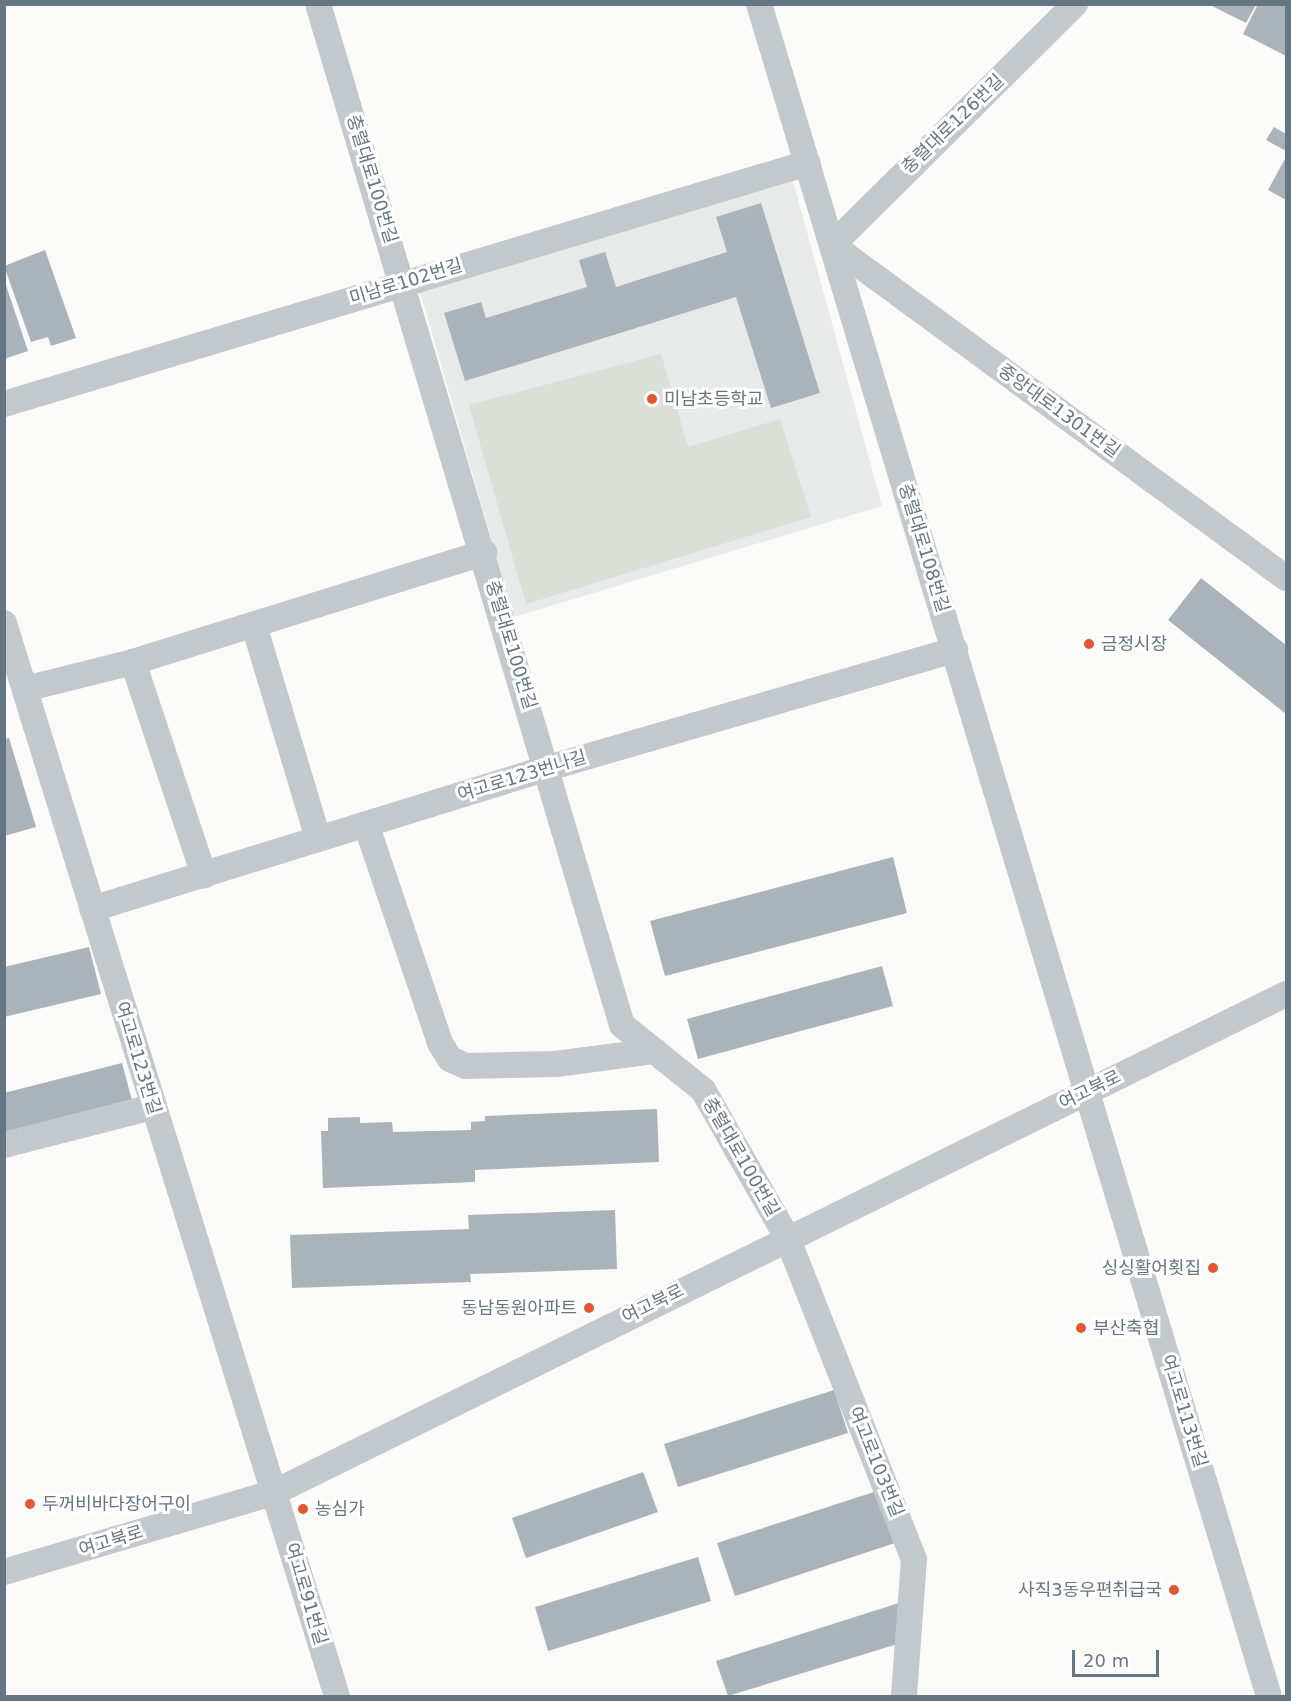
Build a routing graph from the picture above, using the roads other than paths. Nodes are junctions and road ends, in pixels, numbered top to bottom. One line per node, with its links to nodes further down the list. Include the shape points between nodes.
1 (318, 4): 6 (street, 충렬대로100번길)
2 (759, 4): 4 (street, 충렬대로108번길)
3 (1075, 4): 5 (street, 충렬대로126번길)
4 (808, 163): 5 (street, 충렬대로108번길); 6 (street, 미남로102번길)
5 (832, 245): 9 (street, 중앙대로1301번길); 12 (street, 충렬대로108번길)
6 (403, 283): 7 (street, 미남로102번길); 8 (street, 충렬대로100번길)
7 (4, 404)
8 (484, 553): 11 (street); 15 (street, 충렬대로100번길)
9 (1287, 578)
10 (4, 623): 14 (street, 여고로123번길)
11 (254, 625): 13 (street); 17 (street)
12 (955, 650): 15 (street, 여고로123번나길); 22 (street, 충렬대로108번길)
13 (134, 662): 14 (street); 18 (street)
14 (25, 689): 19 (street, 여고로123번길)
15 (548, 768): 16 (street, 여고로123번나길); 21 (street, 충렬대로100번길, via 622,1025)
16 (366, 824): 17 (street, 여고로123번나길); 21 (street, via 440,1044 450,1059 466,1066 556,1064)
17 (318, 839): 18 (street, 여고로123번나길)
18 (204, 875): 19 (street, 여고로123번나길)
19 (92, 909): 23 (street, 여고로123번길)
20 (1287, 994): 22 (street, 여고북로)
21 (655, 1051): 25 (street, 충렬대로100번길, via 703,1090)
22 (1088, 1091): 25 (street, 여고북로); 30 (street, 여고로113번길)
23 (153, 1107): 24 (street); 26 (street, 여고로123번길)
24 (4, 1145)
25 (787, 1237): 26 (street, 여고북로); 29 (street, 여고로103번길, via 914,1559)
26 (275, 1492): 27 (street, 여고북로); 28 (street, 여고로91번길)
27 (4, 1572)
28 (337, 1696)
29 (904, 1696)
30 (1269, 1696)

